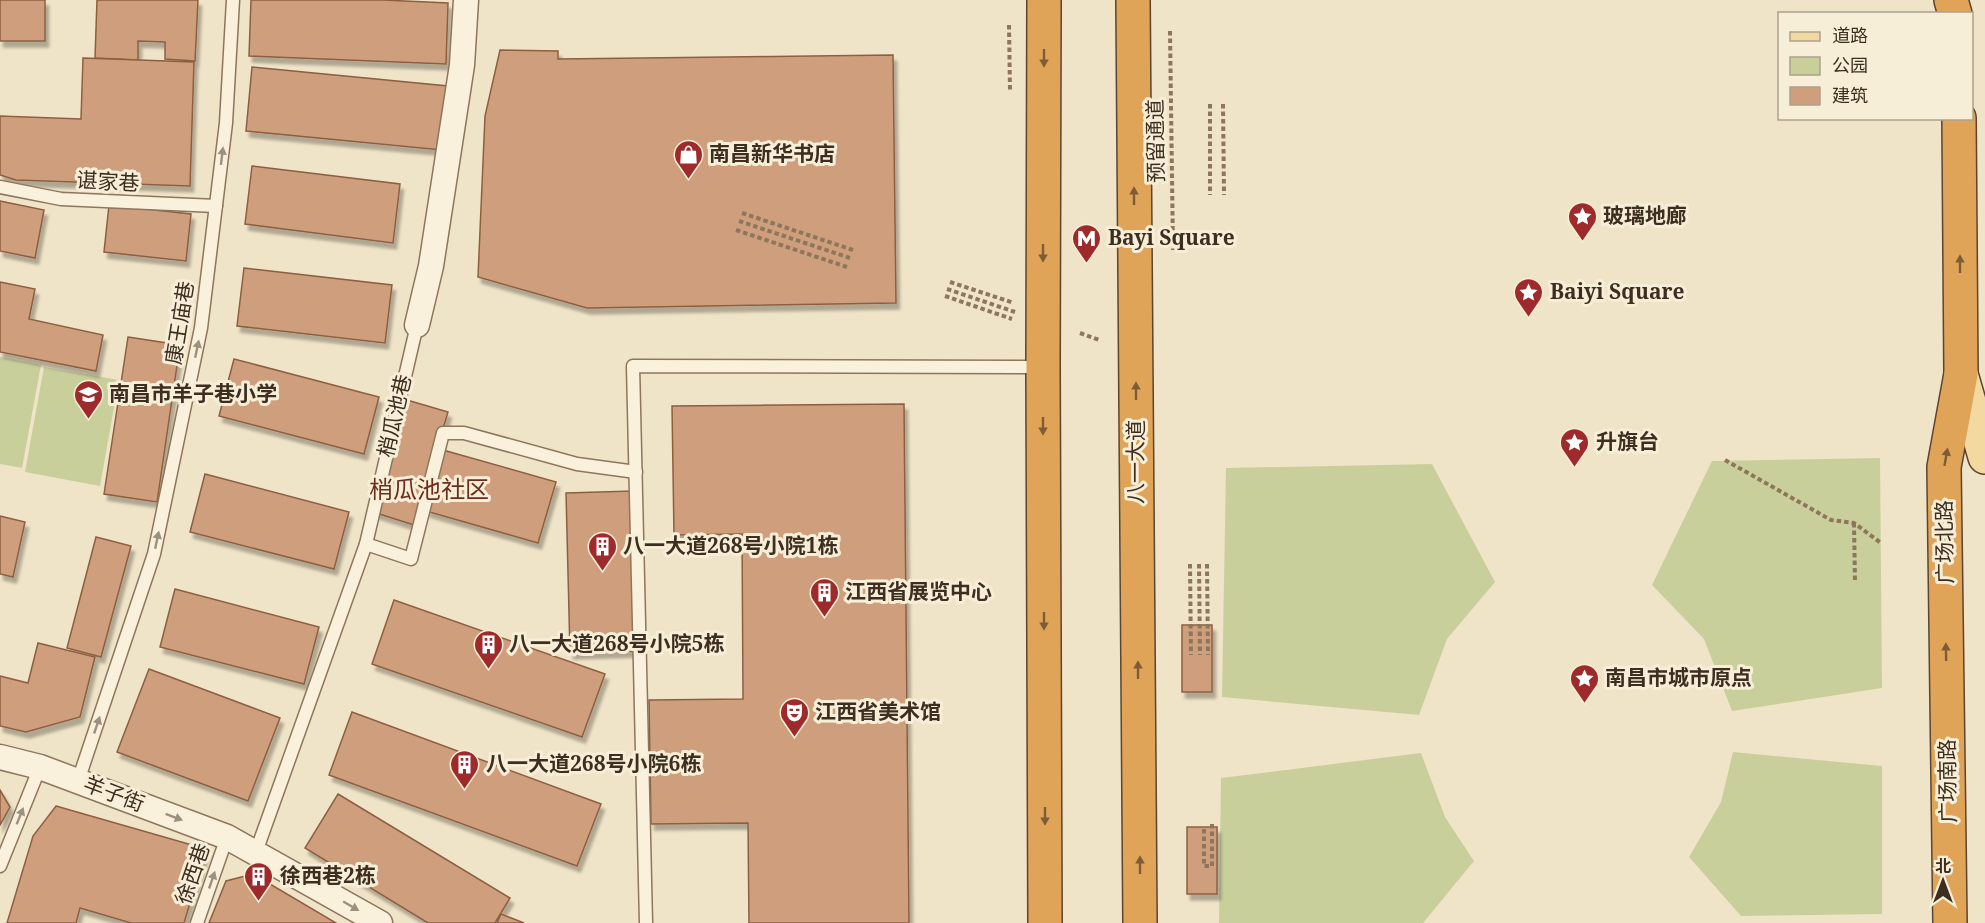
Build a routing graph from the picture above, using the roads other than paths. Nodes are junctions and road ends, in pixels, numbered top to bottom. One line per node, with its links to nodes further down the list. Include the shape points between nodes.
1 (233, 0): 7 (lane, 康王庙巷, one-way to 1, via 226,123)
2 (466, 0): 8 (street, 梢瓜池巷, via 462,65 431,266)
3 (1044, 0): 9 (highway, one-way to 9)
4 (1133, 0): 26 (highway, 八一大道, one-way to 4)
5 (1959, 120): 10 (highway, 广场北路, one-way to 5)
6 (0, 187): 7 (lane, 谌家巷, via 61,199)
7 (216, 206): 17 (lane, 康王庙巷, one-way to 7, via 154,554 201,328)
8 (417, 325): 13 (lane, 梢瓜池巷)
9 (1043, 368): 12 (lane, via 633,366); 25 (highway, one-way to 25)
10 (1961, 374): 11 (main road, 广场北路); 14 (highway, 广场北路, one-way to 10, via 1944,467)
11 (1985, 457)
12 (636, 472): 13 (lane, via 577,464 464,433 443,433 411,559); 24 (lane)
13 (366, 544): 20 (lane, 梢瓜池巷)
14 (1947, 711): 27 (highway, 广场南路)
15 (0, 757): 16 (street, 羊子街)
16 (40, 767): 17 (street, 羊子街); 18 (lane, one-way to 16)
17 (78, 781): 19 (street, 羊子街, one-way to 19)
18 (5, 837): 21 (lane)
19 (227, 837): 20 (street, 羊子街); 22 (lane, 徐西巷, one-way to 19)
20 (256, 852): 23 (street, 羊子街, one-way to 23)
21 (0, 866)
22 (197, 923)
23 (380, 923)
24 (646, 923)
25 (1045, 923)
26 (1140, 923)
27 (1950, 923)

